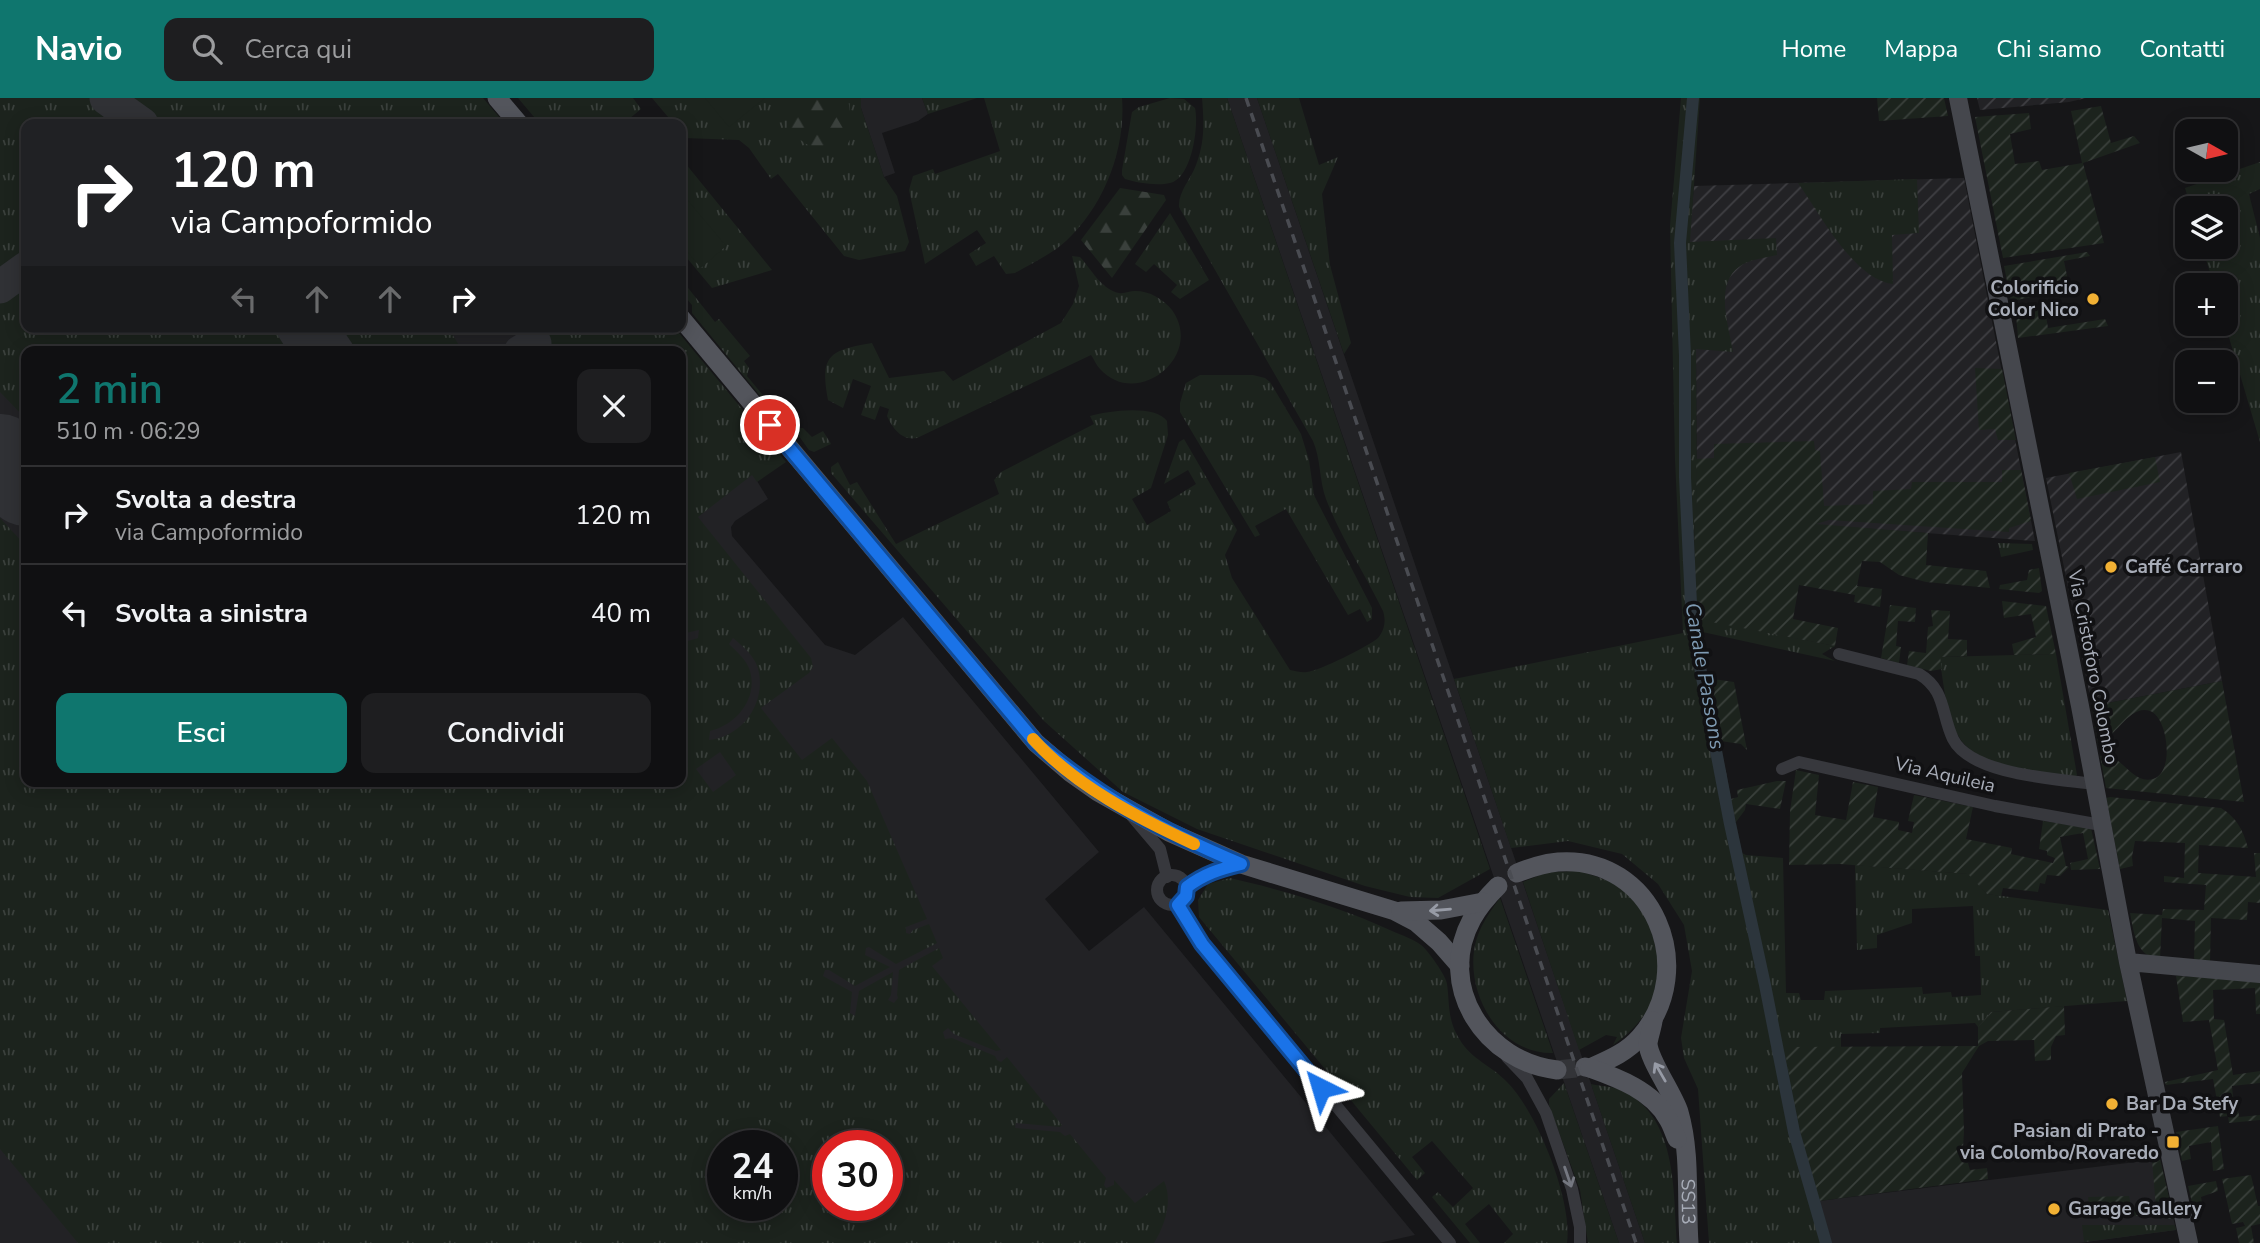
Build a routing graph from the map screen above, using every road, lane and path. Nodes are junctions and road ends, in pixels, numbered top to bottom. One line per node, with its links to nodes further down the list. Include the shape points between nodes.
1 (497, 98): 3 (main road)
2 (1958, 98): 7 (main road, Via Cristoforo Colombo)
3 (515, 119)
4 (686, 324): 8 (main road, via 1036,743)
5 (1839, 654): 7 (street, via 1930,680 1954,741 1970,758 2003,770)
6 (1782, 769): 9 (street, Via Aquileia, via 1799,762)
7 (2094, 784): 9 (main road, Via Cristoforo Colombo)
8 (1127, 810): 10 (main road); 12 (street, via 1160,849)
9 (2101, 825): 18 (main road, Via Cristoforo Colombo)
10 (1241, 864): 14 (street, via 1216,870); 17 (main road)
11 (1517, 873): 21 (main road, SS13, via 1538,865 1582,863 1623,880 1640,895 1658,923 1668,955 1668,977)
12 (1167, 877): 14 (street, via 1181,878); 16 (street, via 1159,885 1159,896 1166,904)
13 (1498, 886): 15 (main road)
14 (1187, 887): 16 (street)
15 (1483, 902): 17 (main road, one-way to 17, via 1441,910); 19 (main road, via 1471,921)
16 (1178, 905): 25 (street, via 1202,944)
17 (1395, 911): 19 (main road, via 1427,929)
18 (2128, 962): 20 (main road); 28 (main road, Via Cristoforo Colombo)
19 (1460, 965): 22 (main road, via 1470,1010)
20 (2260, 974)
21 (1654, 1019): 24 (main road, SS13, one-way to 21, via 1679,1113 1648,1044); 24 (main road, SS13, via 1619,1055 1587,1068 1625,1082 1657,1106 1668,1118)
22 (1497, 1046): 23 (main road, via 1520,1060); 26 (street, one-way to 26, via 1527,1078 1546,1113 1572,1189)
23 (1557, 1070)
24 (1685, 1160): 27 (main road, SS13 / SS13)
25 (1450, 1243)
26 (1580, 1243)
27 (1689, 1243)
28 (2189, 1243)

